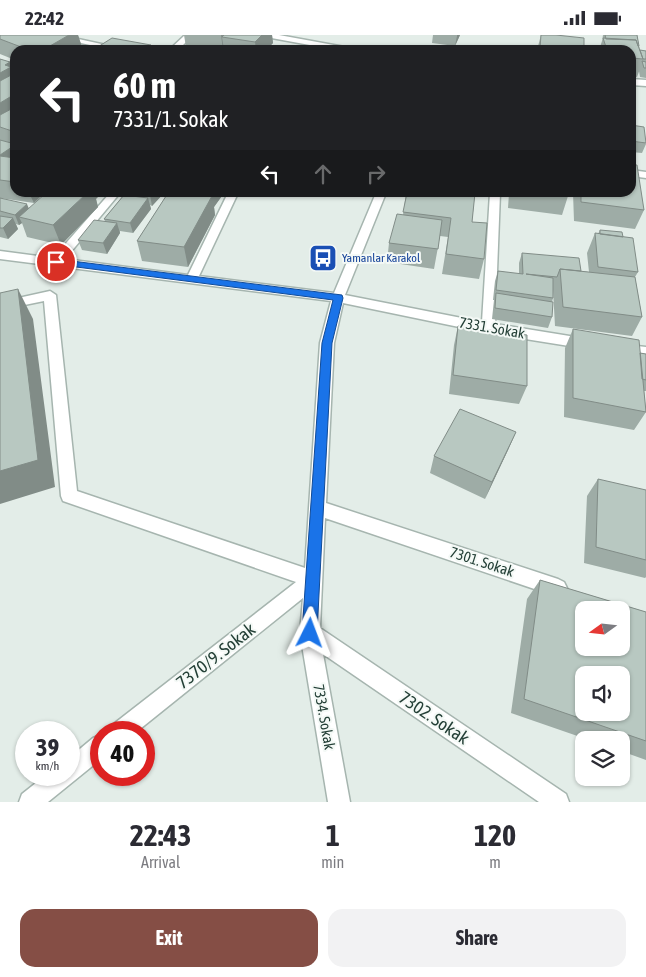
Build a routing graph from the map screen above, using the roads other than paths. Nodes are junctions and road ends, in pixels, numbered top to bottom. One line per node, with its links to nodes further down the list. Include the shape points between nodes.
1 (48, 35): 4 (street)
2 (189, 35): 5 (street)
3 (266, 35): 6 (street, via 276,41)
4 (100, 45)
5 (178, 45)
6 (309, 45)
7 (112, 197): 12 (street)
8 (231, 197): 13 (street)
9 (379, 197): 14 (street, 7334. Sokak)
10 (495, 197): 16 (street)
11 (0, 255): 12 (street, 7331. Sokak)
12 (56, 262): 13 (street, 7331. Sokak)
13 (192, 279): 14 (street, 7331. Sokak)
14 (338, 298): 16 (street, 7331. Sokak); 18 (street, 7334. Sokak, via 327,343)
15 (0, 306): 19 (street, via 50,295 69,496)
16 (488, 328): 17 (street, 7331. Sokak)
17 (646, 352)
18 (318, 508): 19 (street, 7334. Sokak); 20 (street, 7301. Sokak)
19 (313, 579): 21 (street, 7334. Sokak); 22 (street, 7370/9. Sokak)
20 (571, 592)
21 (310, 633): 27 (street, 7334. Sokak); 28 (street, 7302. Sokak)
22 (133, 721)
23 (90, 755): 24 (street)
24 (80, 762)
25 (50, 786): 26 (street)
26 (30, 802)
27 (339, 802)
28 (558, 802)

